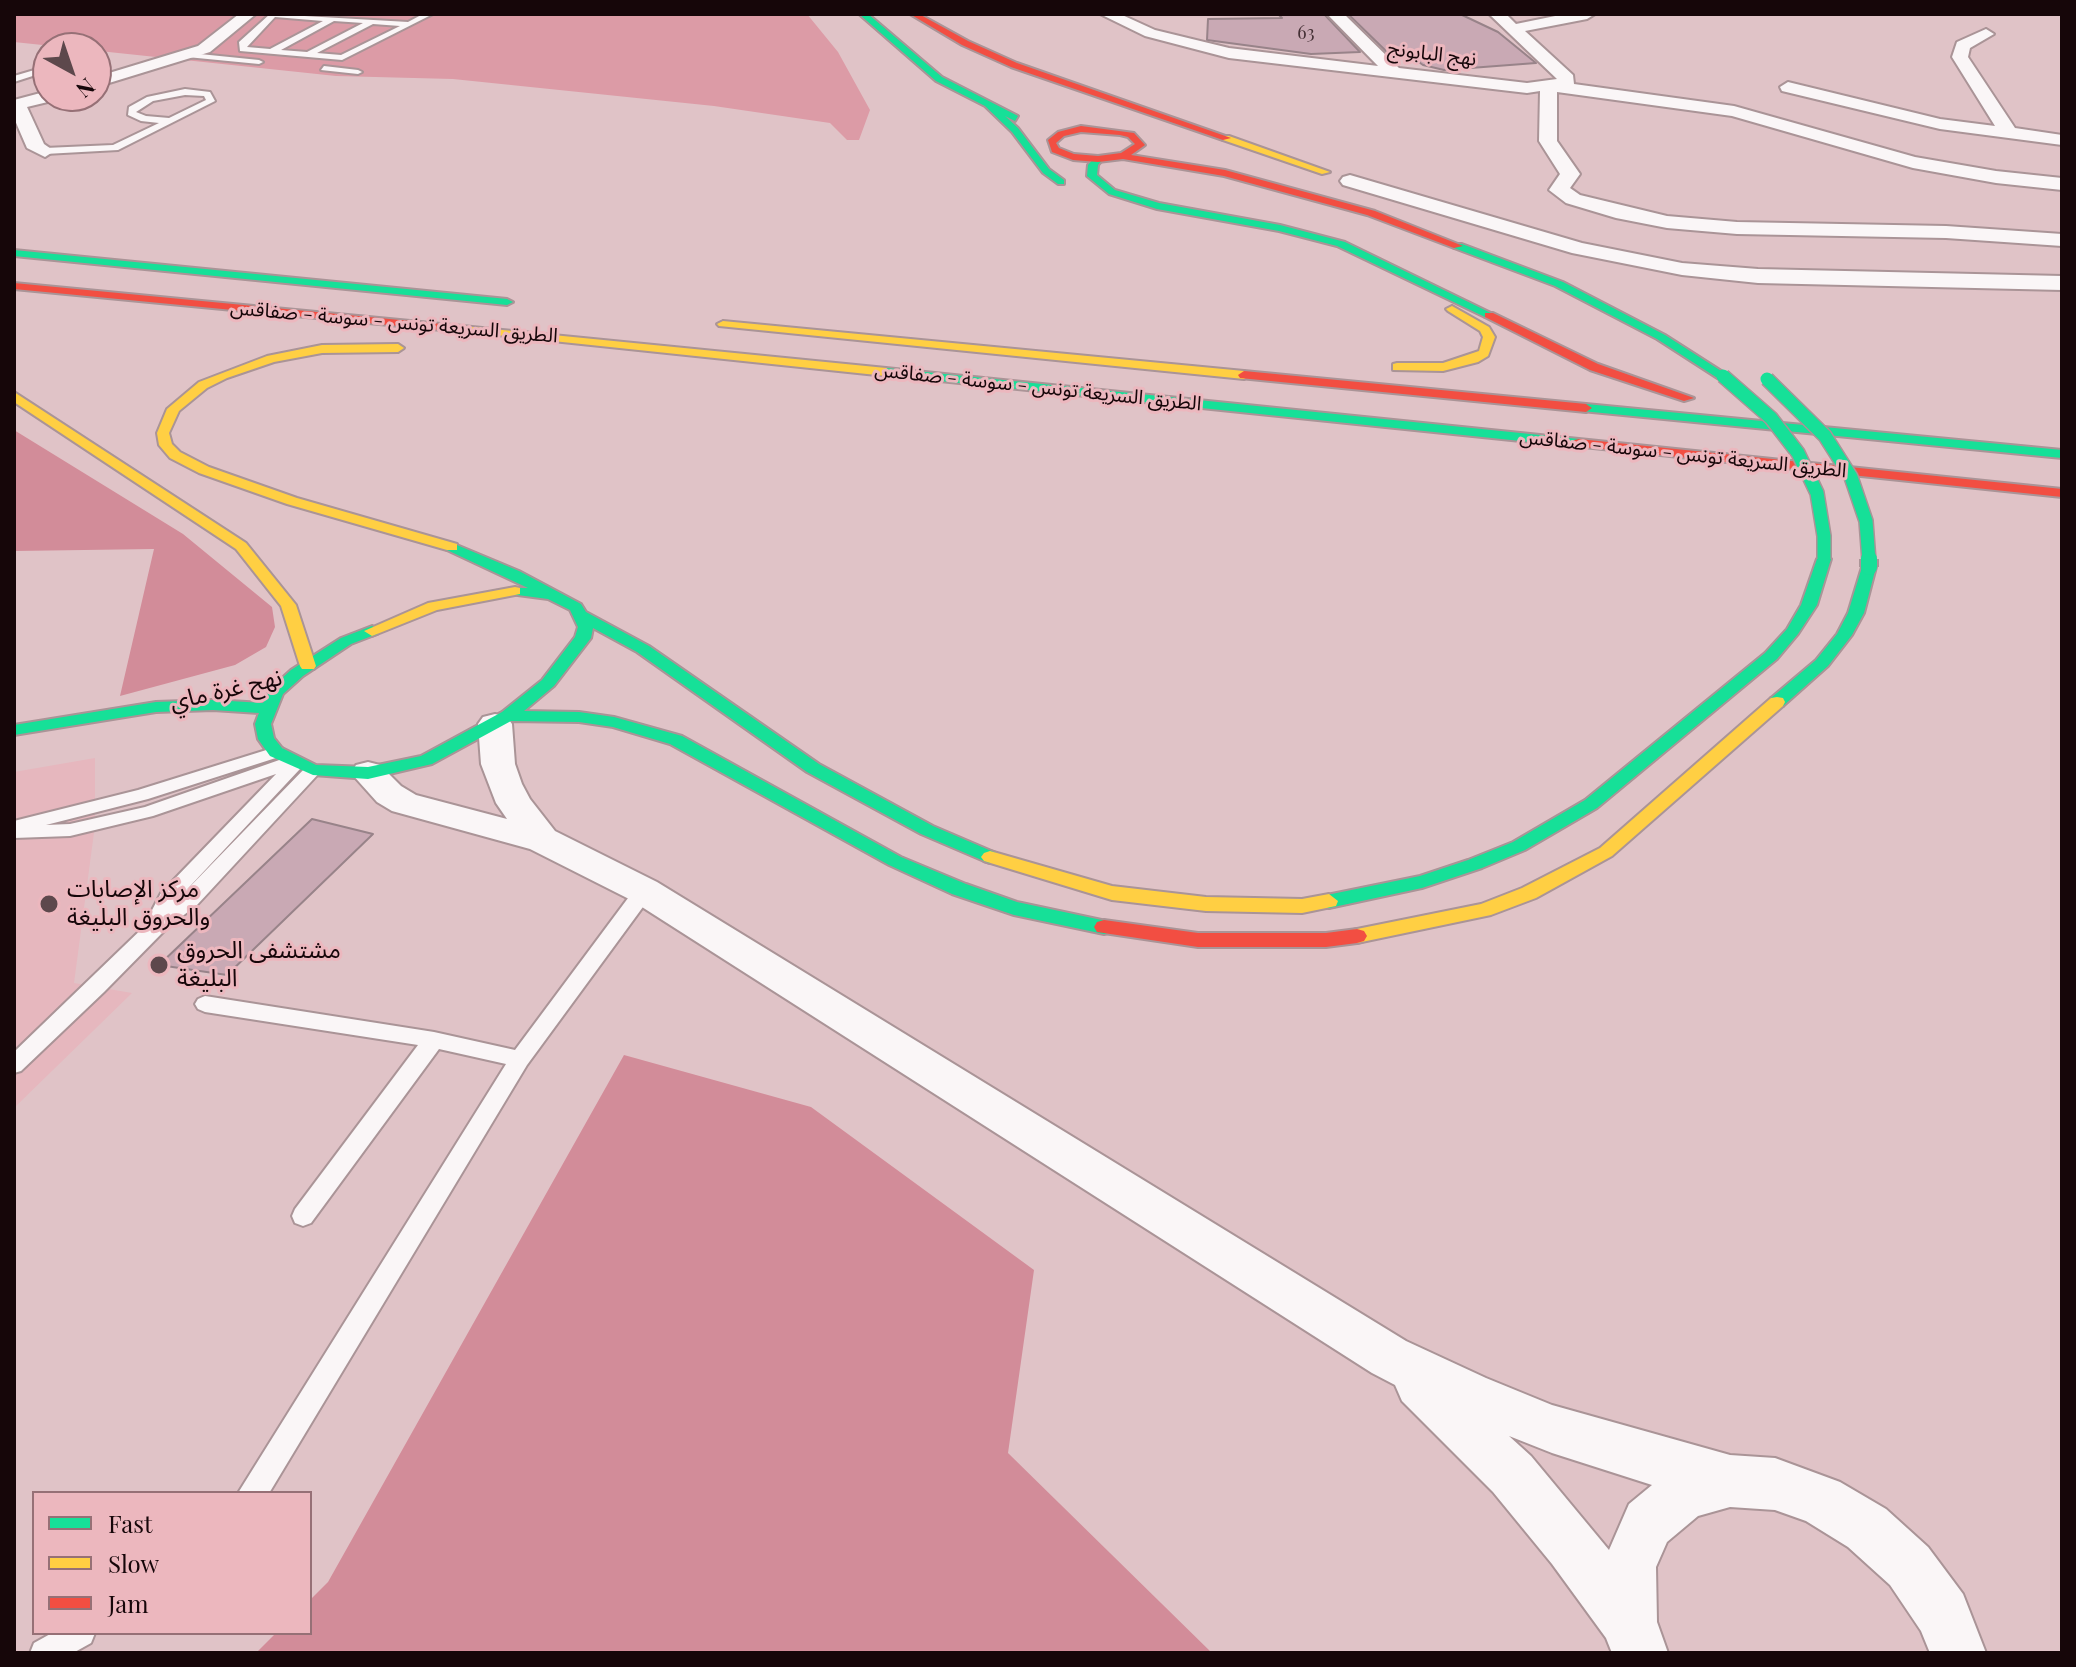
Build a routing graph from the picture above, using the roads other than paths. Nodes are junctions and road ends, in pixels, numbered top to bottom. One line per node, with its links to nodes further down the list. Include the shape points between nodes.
1 (248, 14): 21 (street)
2 (274, 14): 12 (lane); 23 (lane, via 241,47)
3 (386, 14): 14 (lane)
4 (429, 14): 15 (lane)
5 (863, 14): 32 (main road, via 939,79)
6 (898, 14): 19 (main road)
7 (914, 14): 45 (main road, via 1014,65)
8 (1108, 14): 17 (street, نهج البابونج)
9 (1335, 14): 26 (street)
10 (1497, 14): 16 (street)
11 (1587, 14): 16 (street)
12 (294, 15): 13 (lane)
13 (338, 16): 14 (lane); 23 (lane)
14 (372, 21): 15 (lane); 22 (lane)
15 (411, 24): 22 (lane, via 349,57)
16 (1513, 29): 29 (street, via 1567,79)
17 (1150, 33): 20 (street, نهج البابونج); 20 (street, via 1178,25)
18 (1986, 34): 35 (street, via 1963,45 1960,57)
19 (933, 46)
20 (1193, 46): 26 (street, نهج البابونج)
21 (190, 55): 23 (lane); 28 (street)
22 (306, 56): 23 (lane)
23 (268, 58)
24 (297, 65): 27 (lane)
25 (956, 67): 34 (main road, via 986,89)
26 (1393, 71): 29 (street, نهج البابونج)
27 (358, 72)
28 (112, 77)
29 (1552, 87): 46 (street, نهج البابونج, via 1734,111 1913,162); 49 (street, via 1548,141 1570,174 1559,190 1616,212 1737,228)
30 (1788, 87): 35 (street)
31 (15, 105): 40 (street, via 36,148)
32 (989, 107): 37 (main road); 59 (main road, via 1063,183 1134,210 1333,252 1465,315 1489,337 1484,353 1460,364)
33 (170, 121): 33 (lane, via 211,101 212,98 176,93 132,109 135,116); 40 (lane, via 115,148)
34 (1094, 129): 37 (main road); 39 (main road, via 1131,135)
35 (2010, 135): 36 (street)
36 (2034, 137): 38 (street); 42 (street)
37 (1054, 138): 43 (main road, via 1051,146 1063,154)
38 (2062, 140)
39 (1140, 145): 41 (main road); 47 (main road)
40 (45, 151)
41 (1123, 156): 43 (main road); 44 (main road)
42 (2053, 158)
43 (1098, 159): 48 (main road, via 1091,170 1096,182)
44 (1225, 173): 48 (main road, via 1168,173 1142,179 1135,188); 66 (main road, bridge, via 1342,203 1511,264 1624,316 1723,376 1771,418 1798,453 1817,493 1824,559 1809,605 1793,631 1771,656 1591,804 1519,846 1422,882 1302,906 1206,904 1112,893 971,850 813,768 643,649)
45 (1350, 181): 47 (main road); 51 (street, via 1554,242 1682,269 1758,276)
46 (2062, 184)
47 (1377, 198): 53 (main road, via 1460,226)
48 (1139, 201): 62 (main road, via 1341,244 1619,377 1724,407)
49 (2062, 240)
50 (14, 253): 54 (main road, الطريق السريعة تونس - سوسة - صفاقس)
51 (2062, 283)
52 (14, 286): 56 (main road, الطريق السريعة تونس - سوسة - صفاقس)
53 (1624, 297)
54 (523, 304)
55 (698, 321): 59 (main road, الطريق السريعة تونس - سوسة - صفاقس)
56 (590, 341): 58 (main road, via 543,349); 64 (main road, الطريق السريعة تونس - سوسة - صفاقس)
57 (410, 348): 65 (main road, via 322,349 223,375 173,409 163,433 166,445 204,470 292,501 434,540)
58 (483, 350)
59 (1239, 375): 62 (main road, الطريق السريعة تونس - سوسة - صفاقس)
60 (1761, 375): 72 (main road, bridge, via 1825,436 1851,477 1866,521 1869,567 1856,613 1822,663 1606,852 1484,910 1353,937 1262,942 1198,940 1088,925 1014,908 895,861 676,740 602,721)
61 (14, 396): 67 (main road, via 241,546 288,605)
62 (1858, 433): 63 (main road, الطريق السريعة تونس - سوسة - صفاقس)
63 (2062, 454)
64 (2062, 493)
65 (551, 595): 66 (main road); 67 (main road, via 505,592 433,606 374,628)
66 (583, 616): 72 (main road, via 586,627 577,649 548,683)
67 (303, 669): 68 (main road, نهج غرة ماي); 71 (main road, via 276,692)
68 (258, 679)
69 (218, 687): 70 (main road, نهج غرة ماي)
70 (156, 707): 71 (main road, نهج غرة ماي); 73 (main road, نهج غرة ماي)
71 (267, 708): 74 (main road, via 266,739)
72 (501, 720): 75 (main road, via 426,760); 77 (street, via 498,764 514,803)
73 (14, 730)
74 (294, 762): 75 (main road); 76 (lane, via 147,812 70,830); 80 (lane, via 190,900)
75 (368, 773): 77 (street, via 404,803)
76 (14, 829)
77 (542, 840): 78 (street)
78 (644, 891): 83 (lane); 86 (street)
79 (205, 1004): 81 (lane)
80 (41, 1038): 82 (lane); 84 (lane)
81 (434, 1040): 83 (lane); 85 (lane)
82 (14, 1042)
83 (520, 1059): 88 (lane)
84 (14, 1065)
85 (303, 1216)
86 (1389, 1357): 87 (street, via 1552,1429); 90 (street, via 1512,1474 1571,1545)
87 (1730, 1481): 90 (street, via 1683,1494 1648,1523 1629,1567); 92 (street, via 1775,1484 1821,1500 1867,1528 1918,1578 1943,1614)
88 (253, 1491)
89 (77, 1635): 91 (lane)
90 (1635, 1638)
91 (44, 1653)
92 (1958, 1653)

